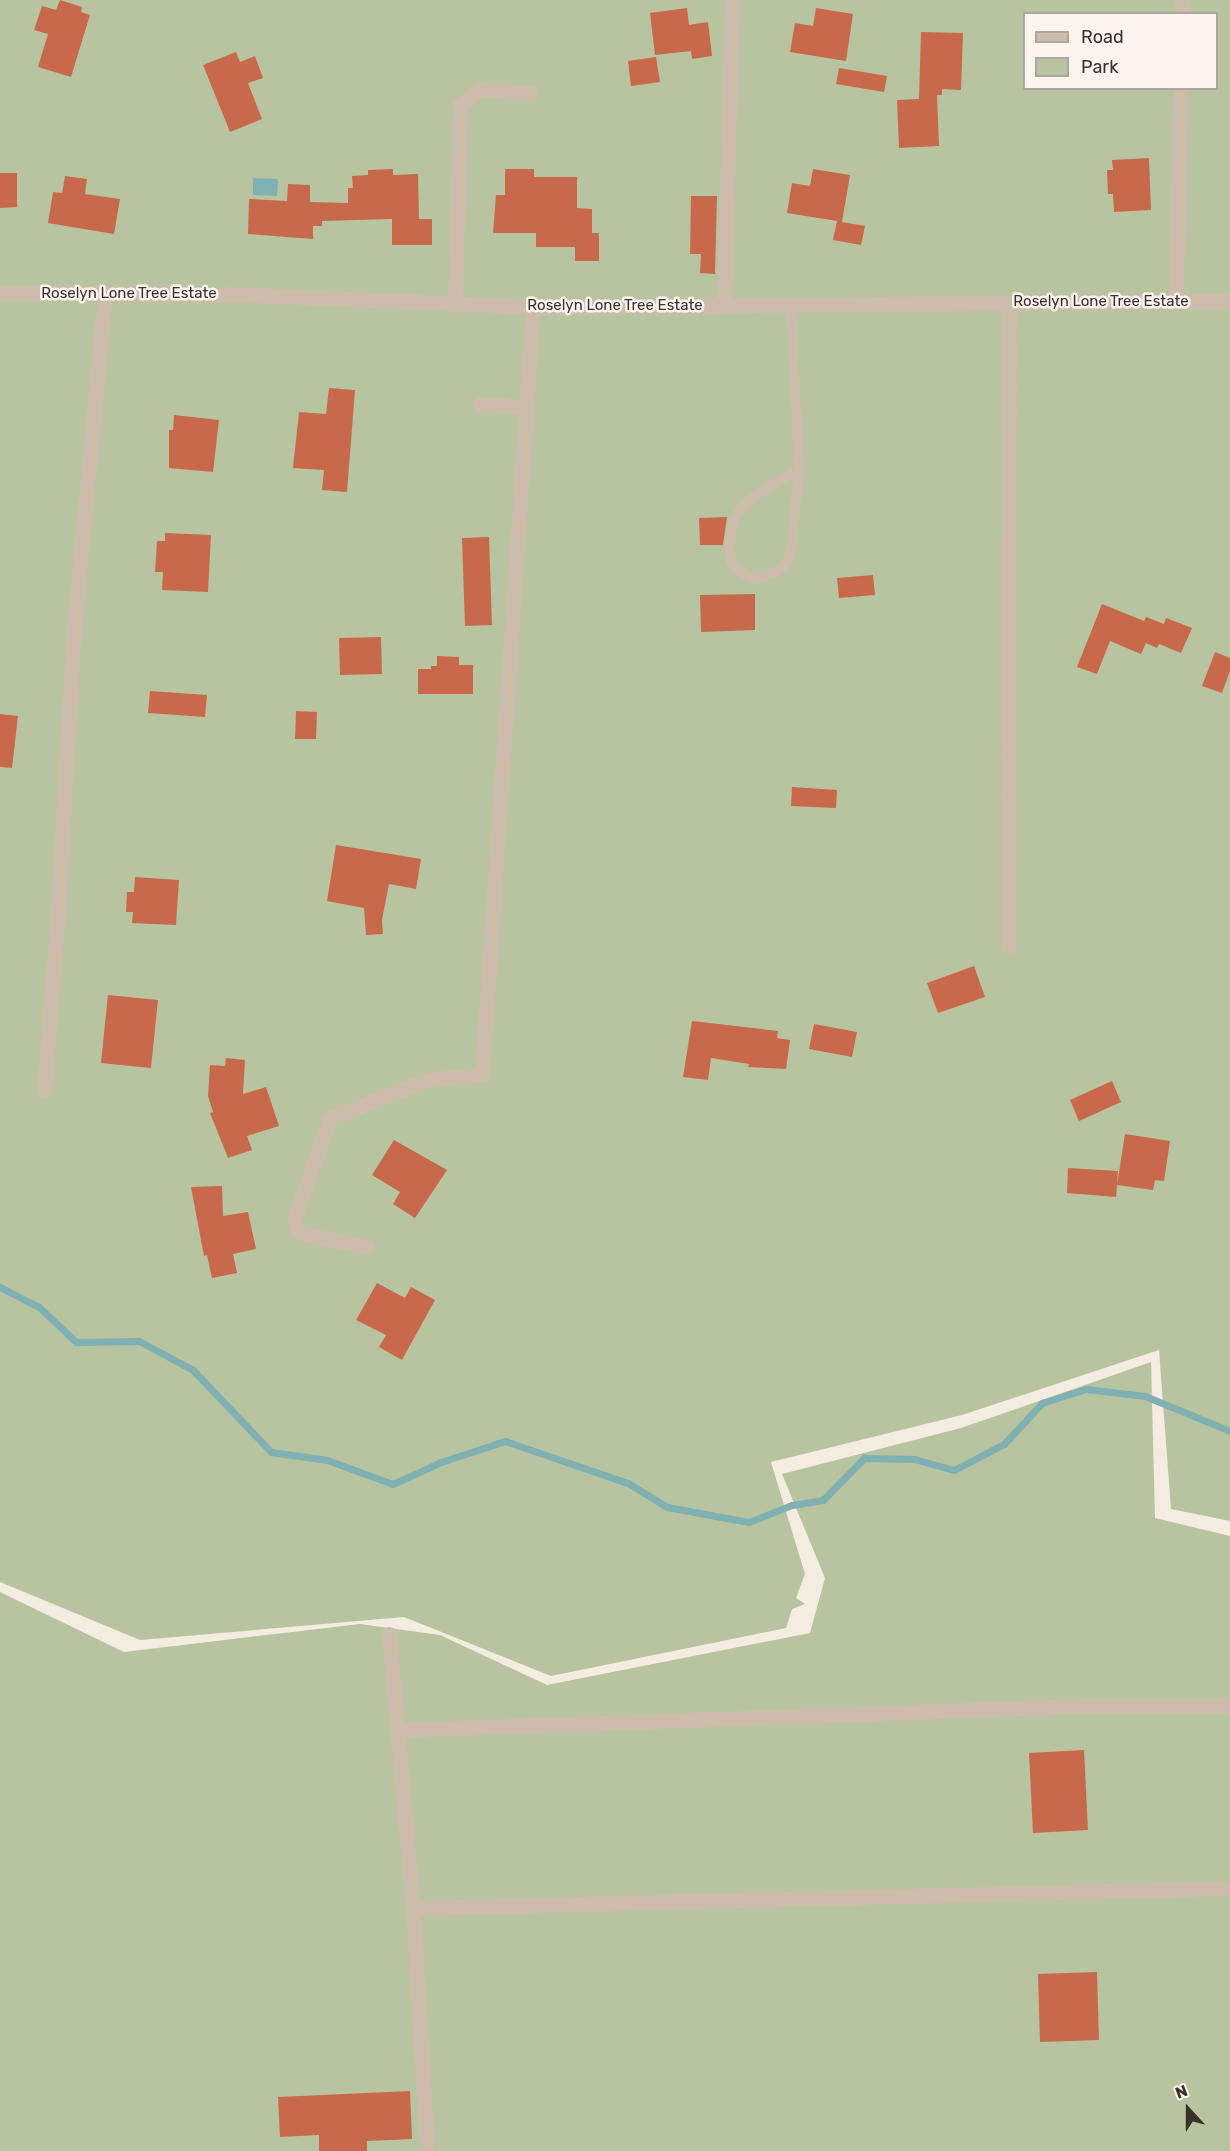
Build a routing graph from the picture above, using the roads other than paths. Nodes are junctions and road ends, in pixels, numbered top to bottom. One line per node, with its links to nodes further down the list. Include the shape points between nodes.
1 (732, 0): 10 (street)
2 (1180, 90): 7 (street)
3 (530, 93): 9 (street, via 478,89 460,105)
4 (0, 293): 5 (street, Roselyn Lone Tree Estate)
5 (105, 294): 9 (street, Roselyn Lone Tree Estate, via 227,294); 17 (street, via 74,627)
6 (1230, 301): 7 (street, Roselyn Lone Tree Estate)
7 (1176, 302): 8 (street, Roselyn Lone Tree Estate)
8 (1009, 303): 11 (street, Roselyn Lone Tree Estate); 16 (street)
9 (455, 305): 12 (street, Roselyn Lone Tree Estate)
10 (724, 305): 11 (street, Roselyn Lone Tree Estate); 12 (street, Roselyn Lone Tree Estate)
11 (791, 305): 15 (lane)
12 (533, 307): 14 (street)
13 (480, 405): 14 (street)
14 (526, 407): 18 (street, via 482,1074 419,1082 330,1118 294,1220 297,1230 304,1234)
15 (799, 470): 15 (lane, via 791,553 784,567 755,579 742,573 731,561 730,544 741,508)
16 (1008, 946)
17 (44, 1091)
18 (367, 1247)
19 (389, 1634): 21 (street)
20 (1230, 1706): 21 (street, via 1080,1706)
21 (399, 1730): 23 (street)
22 (1230, 1888): 23 (street)
23 (413, 1908): 24 (street)
24 (427, 2151)

